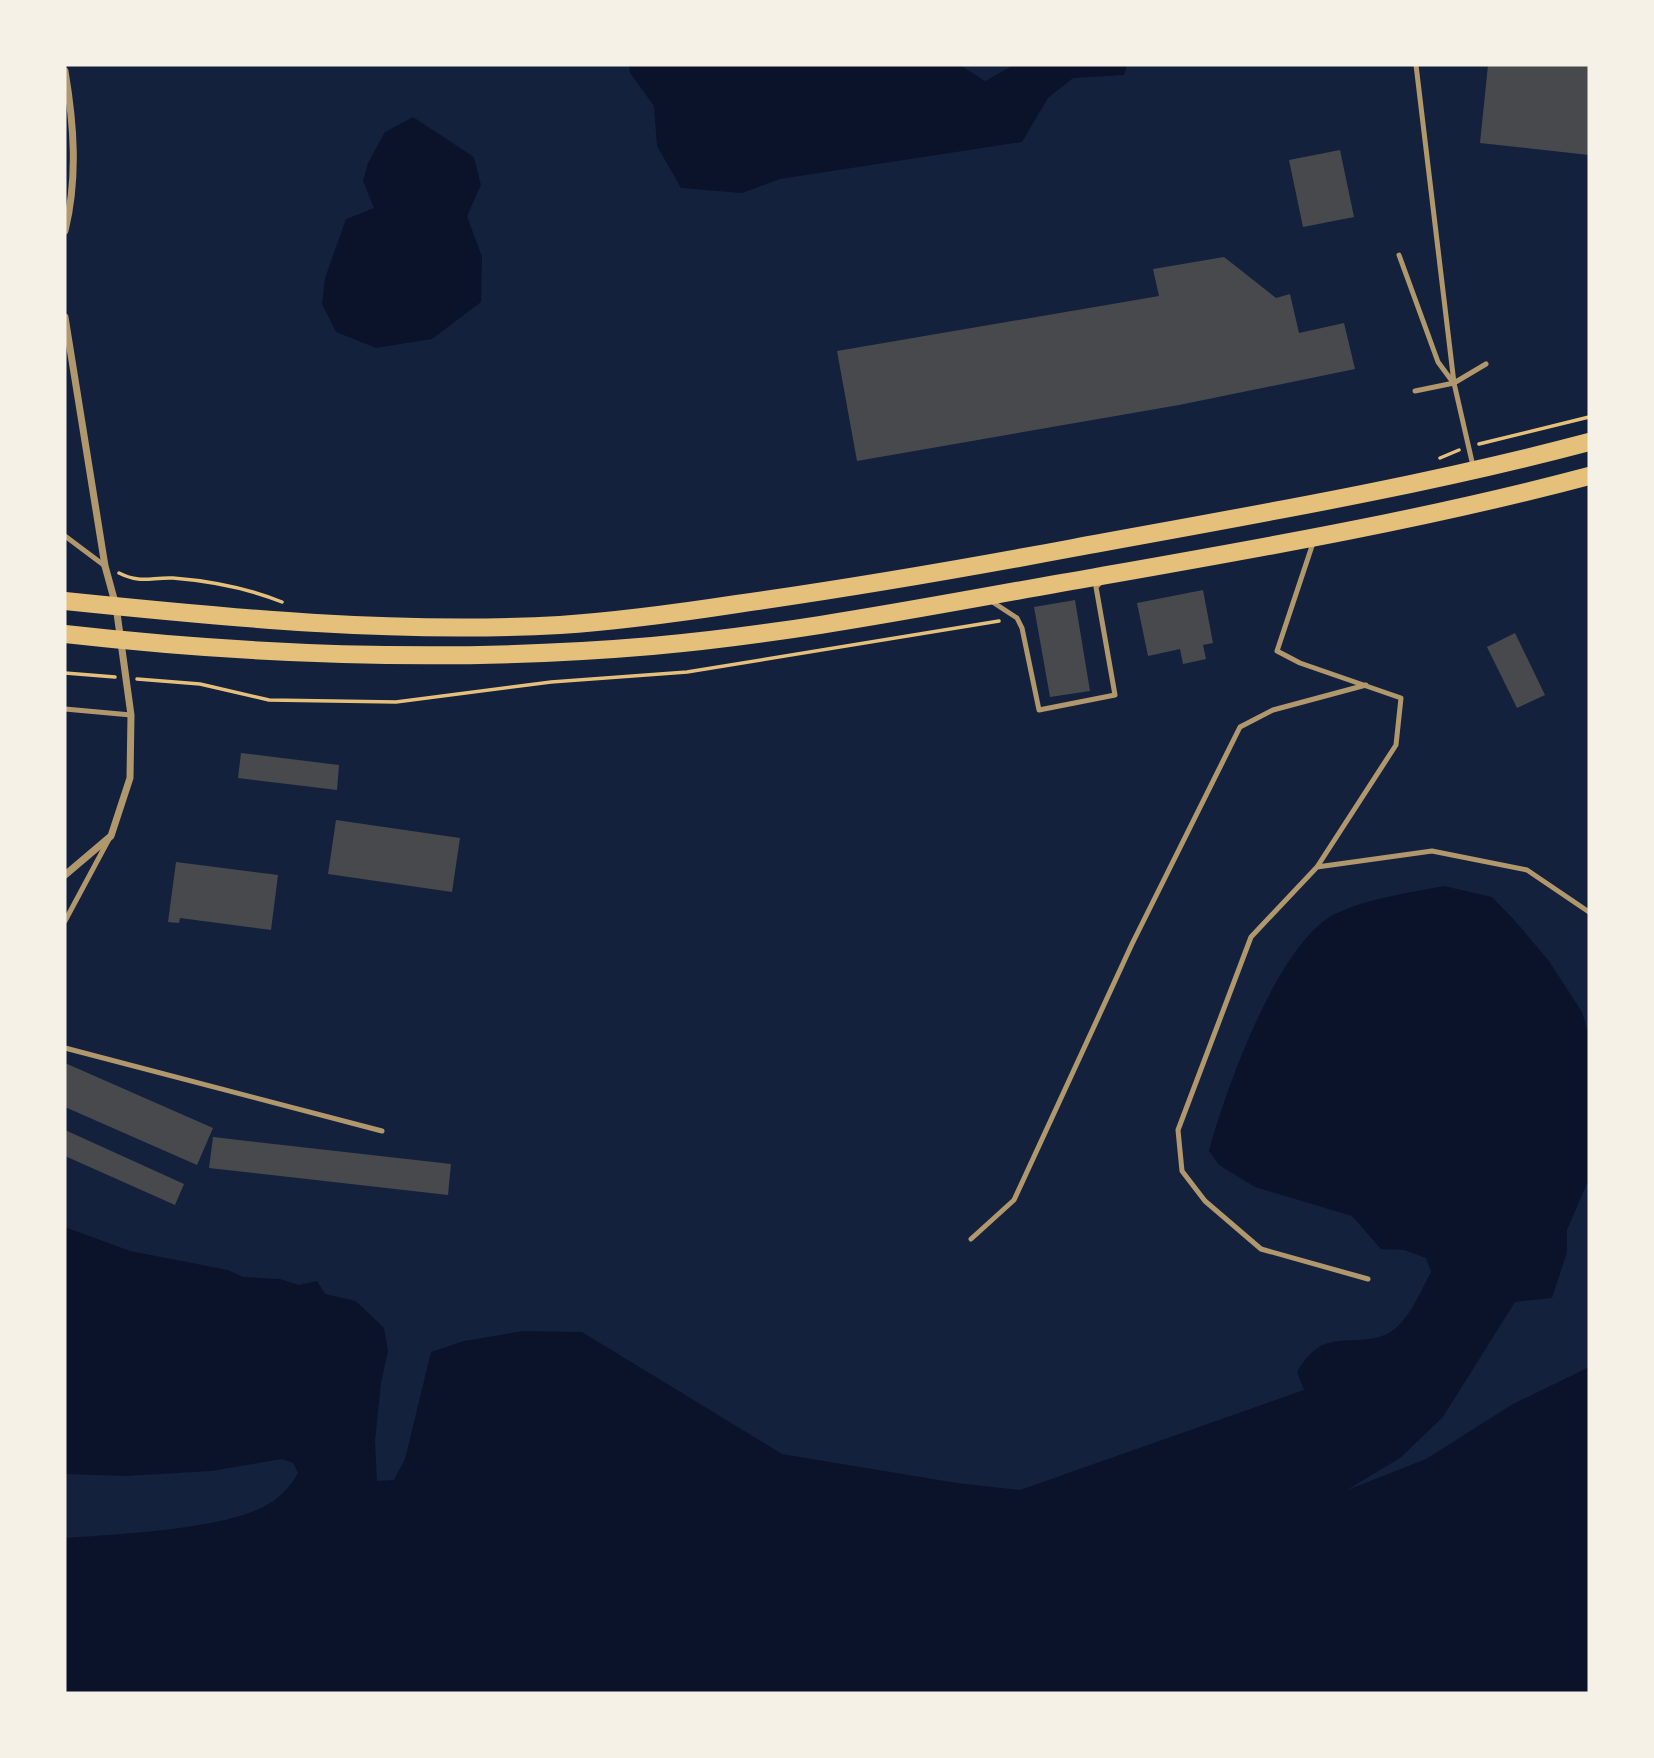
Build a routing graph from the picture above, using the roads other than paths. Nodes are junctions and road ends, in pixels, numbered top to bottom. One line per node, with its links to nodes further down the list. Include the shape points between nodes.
1 (1416, 65): 7 (lane)
2 (65, 71): 3 (street, via 74,124 71,206)
3 (65, 231)
4 (1399, 255): 7 (lane, via 1438,362)
5 (65, 317): 14 (street)
6 (1486, 364): 7 (lane)
7 (1454, 383): 8 (lane); 10 (lane)
8 (1415, 391)
9 (1589, 442): 10 (main road)
10 (1475, 472): 18 (main road, via 877,584 649,617 559,625 343,627)
11 (1587, 479): 13 (main road)
12 (65, 536): 14 (lane)
13 (1315, 537): 15 (main road); 21 (lane, via 1277,651)
14 (105, 566): 18 (street)
15 (1109, 574): 16 (main road); 16 (lane, via 1096,587 1115,695 1039,710 1017,618)
16 (982, 596): 20 (main road, via 726,638 519,655 285,654)
17 (65, 601): 18 (main road)
18 (116, 606): 20 (street)
19 (65, 634): 20 (main road)
20 (120, 640): 23 (street)
21 (1366, 685): 25 (lane, via 1401,698 1396,745); 31 (lane, via 1273,710 1240,727 1132,944 1014,1200)
22 (65, 709): 23 (lane)
23 (131, 715): 24 (street, via 130,778)
24 (111, 836): 26 (street); 28 (lane)
25 (1317, 867): 27 (lane, via 1432,851 1527,870); 32 (lane, via 1251,937 1178,1130 1182,1171 1205,1201 1261,1249)
26 (65, 875)
27 (1589, 912)
28 (65, 921)
29 (65, 1048): 30 (lane)
30 (382, 1131)
31 (971, 1238)
32 (1368, 1279)

